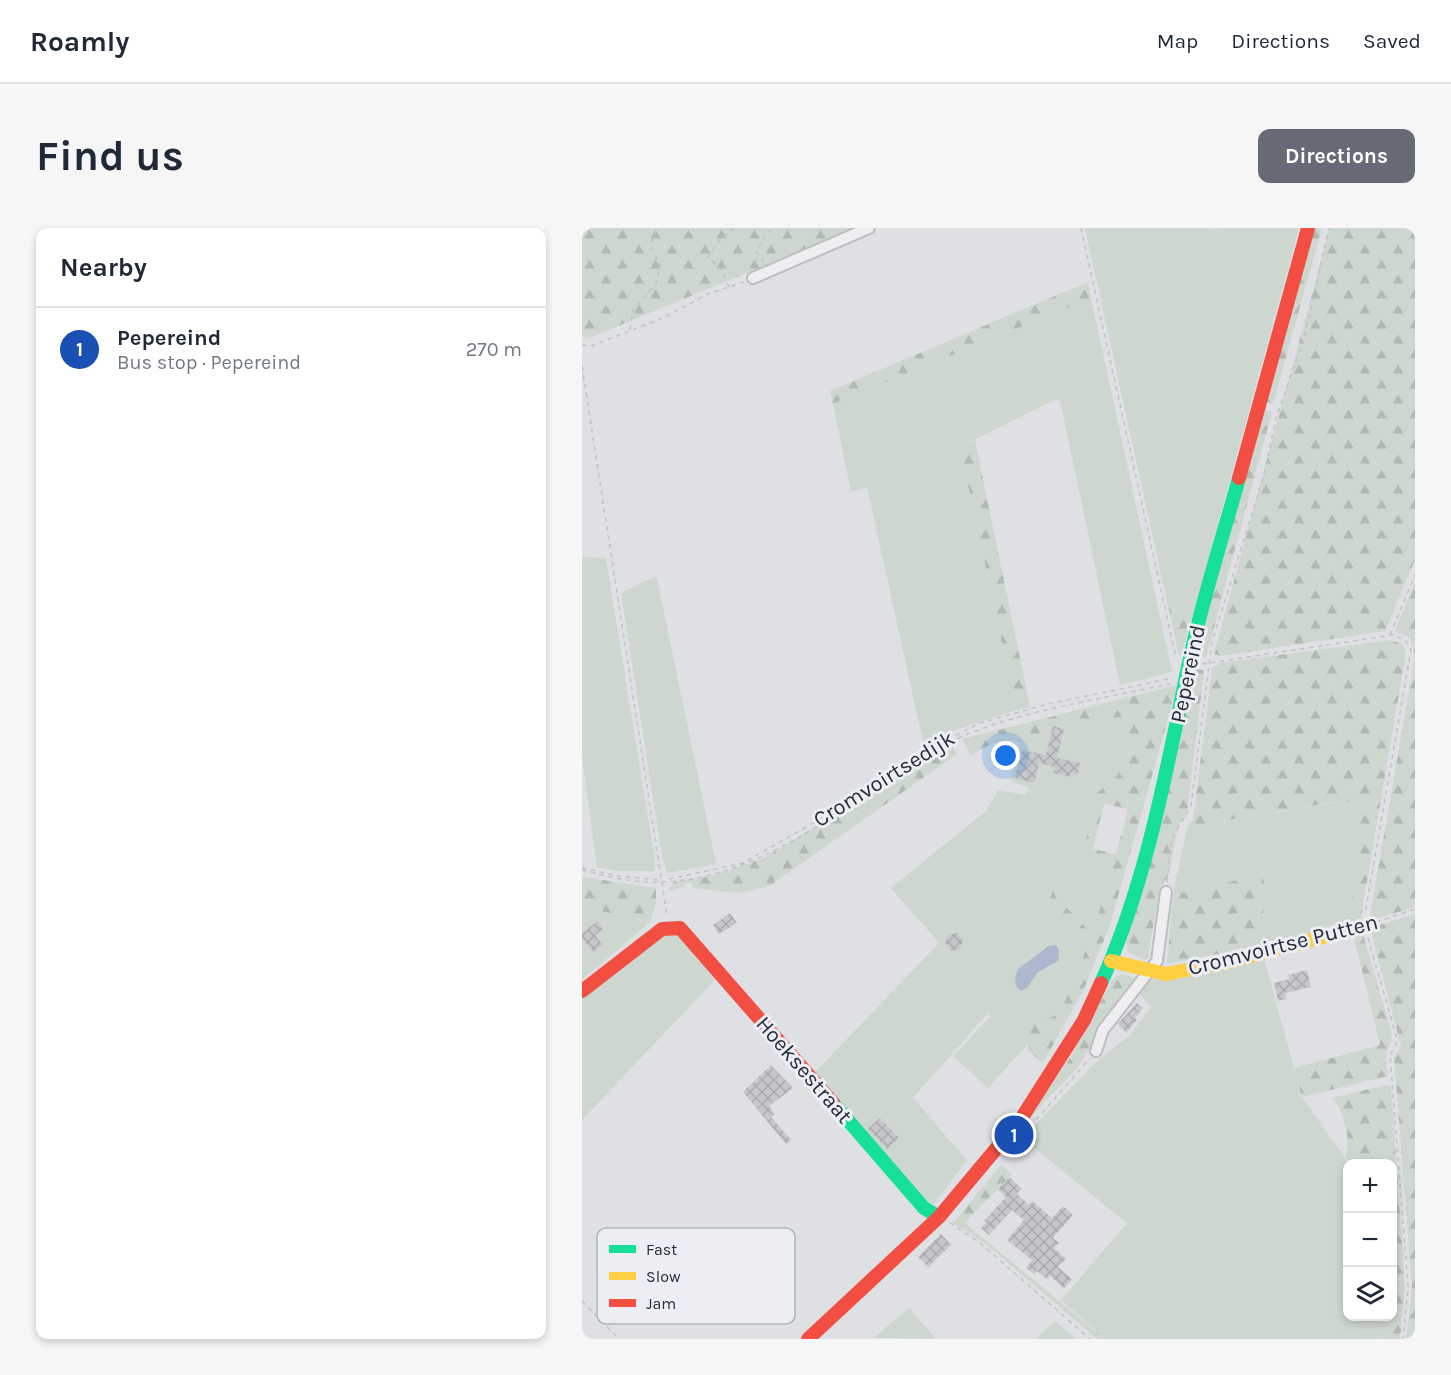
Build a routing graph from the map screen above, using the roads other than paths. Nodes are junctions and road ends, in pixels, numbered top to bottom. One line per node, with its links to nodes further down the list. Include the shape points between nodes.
1 (870, 228): 3 (street)
2 (1308, 228): 6 (main road, Pepereind, via 1188,665 1170,755 1134,894)
3 (753, 278)
4 (1166, 892): 7 (street, Cromvoirtse Putten, via 1157,961)
5 (1365, 926): 7 (main road, Cromvoirtse Putten, via 1228,962 1166,974)
6 (1112, 961): 7 (main road, Cromvoirtse Putten); 10 (main road, Pepereind, via 1084,1020 1021,1119)
7 (1150, 972): 9 (street, via 1103,1030)
8 (582, 991): 10 (main road, Hoeksestraat, via 668,927 684,931 924,1208)
9 (1096, 1051)
10 (939, 1216): 11 (main road, Pepereind)
11 (808, 1339)

